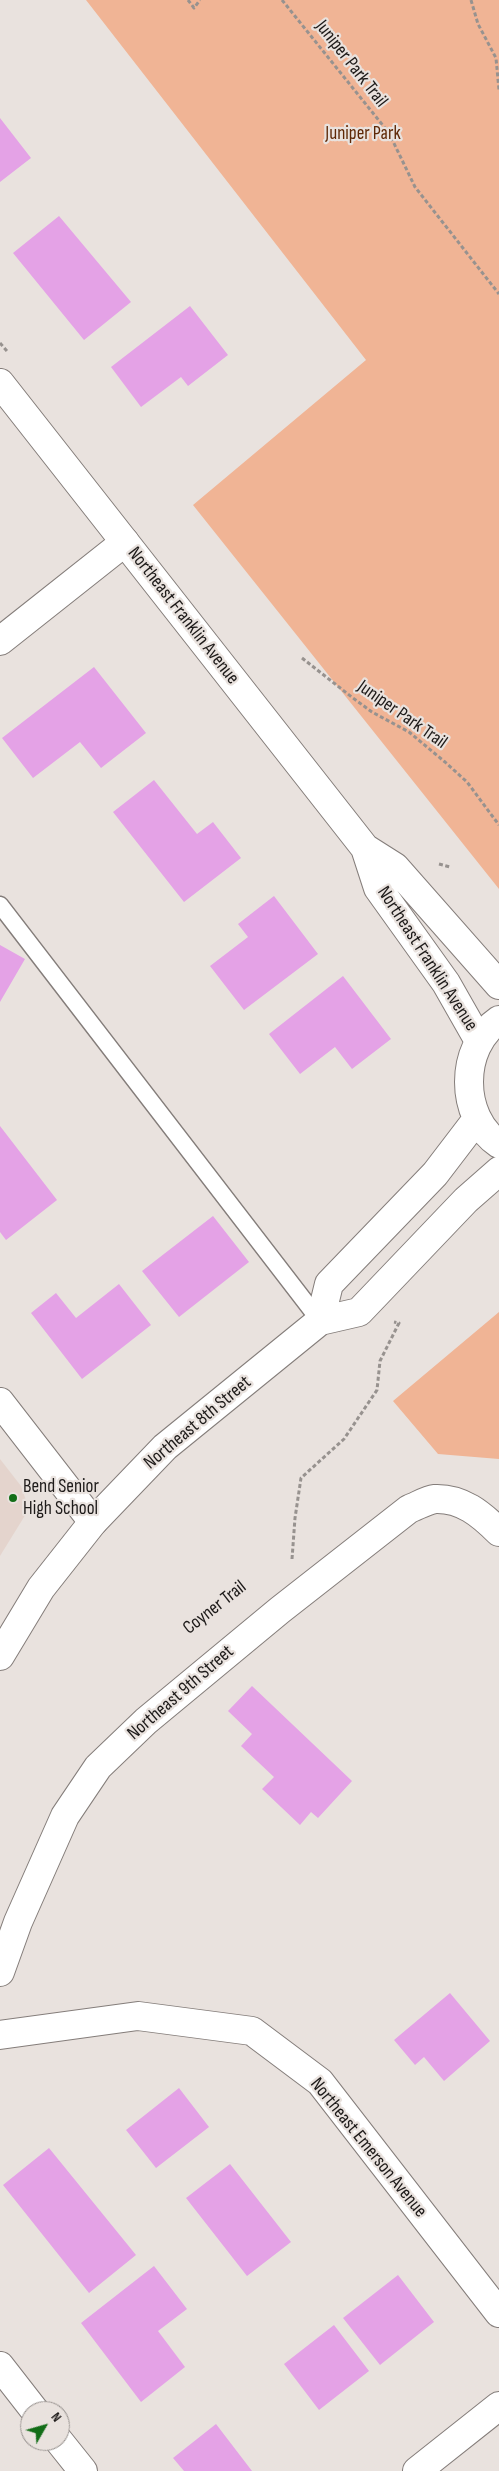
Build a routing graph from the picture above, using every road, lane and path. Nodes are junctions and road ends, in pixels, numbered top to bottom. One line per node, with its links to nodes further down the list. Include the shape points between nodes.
1 (188, 0): 2 (path, via 194,8)
2 (200, 0)
3 (282, 0): 6 (path, Juniper Park Trail, via 389,132 415,187)
4 (471, 0): 5 (path, via 478,24 496,58)
5 (499, 90)
6 (499, 294)
7 (0, 383): 8 (street, Northeast Franklin Avenue)
8 (125, 542): 9 (street); 12 (street, Northeast Franklin Avenue)
9 (0, 641)
10 (302, 658): 11 (path, Juniper Park Trail, via 366,708 409,732 445,762 467,782)
11 (499, 825)
12 (365, 848): 14 (street, Northeast Franklin Avenue, via 395,867); 16 (street, Northeast Franklin Avenue, via 378,888 446,983)
13 (0, 905): 20 (lane)
14 (499, 985)
15 (499, 1020): 16 (street)
16 (479, 1041): 17 (street, via 470,1066 469,1093)
17 (477, 1119): 18 (street); 20 (street, via 435,1174 329,1284)
18 (499, 1144)
19 (499, 1171): 20 (street, Northeast 8th Street, via 466,1200 360,1312)
20 (320, 1321): 23 (street, Northeast 8th Street, via 165,1447)
21 (399, 1323): 25 (path, via 380,1361 377,1390 344,1439 301,1478)
22 (0, 1402): 23 (street)
23 (93, 1522): 26 (street, Northeast 8th Street, via 41,1588)
24 (499, 1532): 27 (street, Northeast 9th Street, via 478,1511 452,1501 434,1499 409,1509 153,1715 98,1767 65,1816 18,1922)
25 (292, 1565)
26 (0, 1656)
27 (0, 1972)
28 (0, 2035): 29 (street, Northeast Emerson Avenue, via 138,2016 252,2031 320,2082)
29 (499, 2313)
30 (0, 2366): 31 (street)
31 (27, 2401)
32 (499, 2406): 35 (street)
33 (67, 2451): 34 (street)
34 (83, 2471)
35 (417, 2471)

